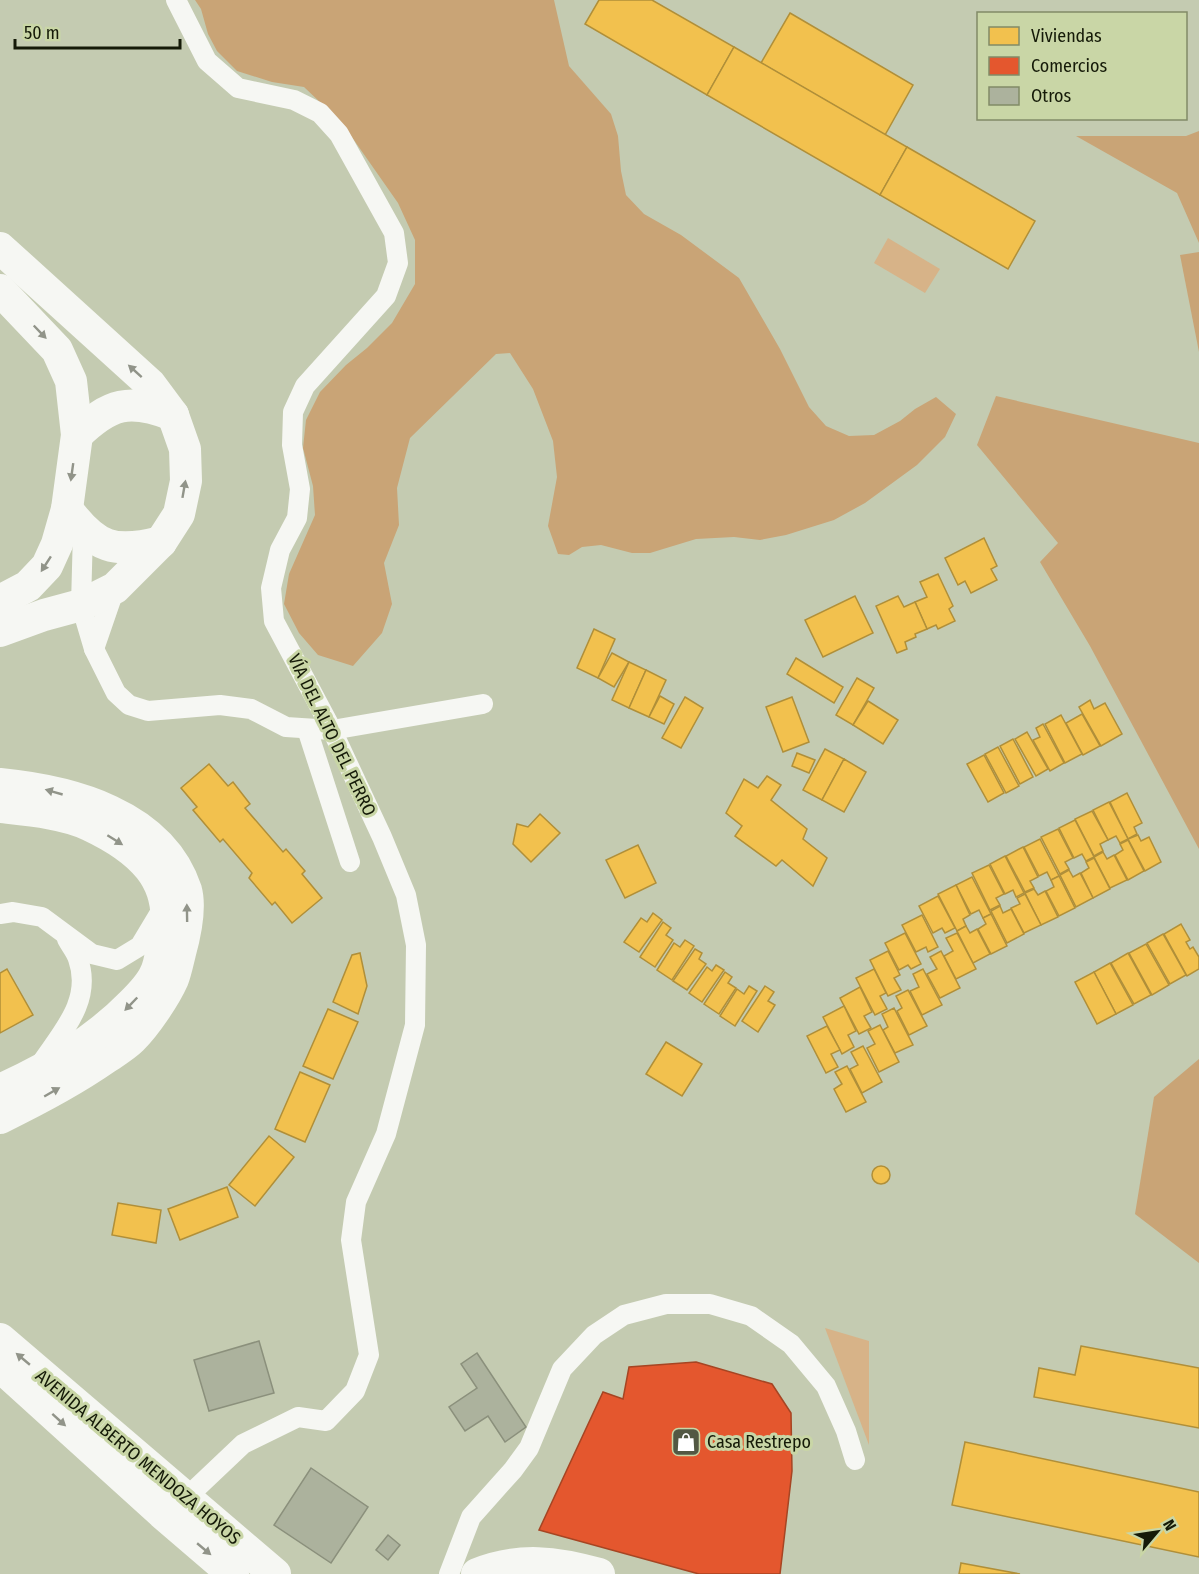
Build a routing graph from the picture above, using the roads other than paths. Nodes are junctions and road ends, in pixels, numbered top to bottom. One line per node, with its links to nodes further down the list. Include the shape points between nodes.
1 (176, 0): 15 (street, VÍA DEL ALTO DEL PERRO, via 207,61 238,88 294,100 320,113 339,134 394,233 398,263 386,296 305,386 293,412 292,445 300,489 297,518 280,550 270,588 274,621)
2 (0, 248): 4 (main road, one-way to 2, via 150,384)
3 (0, 290): 5 (main road, one-way to 5, via 57,350 71,381)
4 (173, 415): 5 (main road, via 148,406 121,406 96,416); 7 (main road, one-way to 4, via 179,514 186,481 185,449)
5 (77, 435): 6 (main road, one-way to 6)
6 (75, 520): 7 (main road, via 107,545 135,549); 9 (main road, one-way to 9, via 47,566 28,586); 10 (street)
7 (161, 542): 8 (main road)
8 (115, 588): 10 (main road); 12 (street)
9 (0, 601)
10 (81, 605): 11 (main road); 12 (street)
11 (0, 631)
12 (94, 649): 14 (street, via 116,693 129,705 148,711 220,705 250,709 286,727)
13 (483, 704): 15 (street)
14 (307, 729): 15 (street); 18 (street)
15 (332, 730): 28 (street, VÍA DEL ALTO DEL PERRO, via 406,896 416,945 415,1025 386,1134 356,1202 351,1240 369,1356 355,1391 326,1421 298,1417 243,1444)
16 (0, 784): 24 (main road, one-way to 16, via 84,1073 132,1040 172,980 187,930 186,892 174,865 153,838 99,805 35,787)
17 (0, 807): 19 (main road, one-way to 19, via 36,810 88,824 144,859)
18 (350, 862)
19 (166, 902): 21 (street, via 140,946 117,960 92,954); 22 (main road, one-way to 22, via 166,927 156,973 144,991 92,1040)
20 (0, 914): 21 (street, via 42,917)
21 (63, 931): 22 (street, via 78,960 82,987 78,1008)
22 (33, 1075): 23 (main road)
23 (0, 1090)
24 (0, 1118)
25 (0, 1339): 28 (main road, AVENIDA ALBERTO MENDOZA HOYOS, one-way to 25)
26 (0, 1366): 29 (main road, AVENIDA ALBERTO MENDOZA HOYOS, one-way to 29)
27 (855, 1460): 31 (street, via 826,1386 791,1344 751,1316 710,1304 666,1304 624,1315 594,1335 562,1369 529,1448 471,1516)
28 (186, 1498): 30 (main road, AVENIDA ALBERTO MENDOZA HOYOS)
29 (233, 1574)
30 (275, 1574)
31 (450, 1574)
32 (477, 1574): 33 (main road, via 529,1562 566,1565)
33 (599, 1574)

